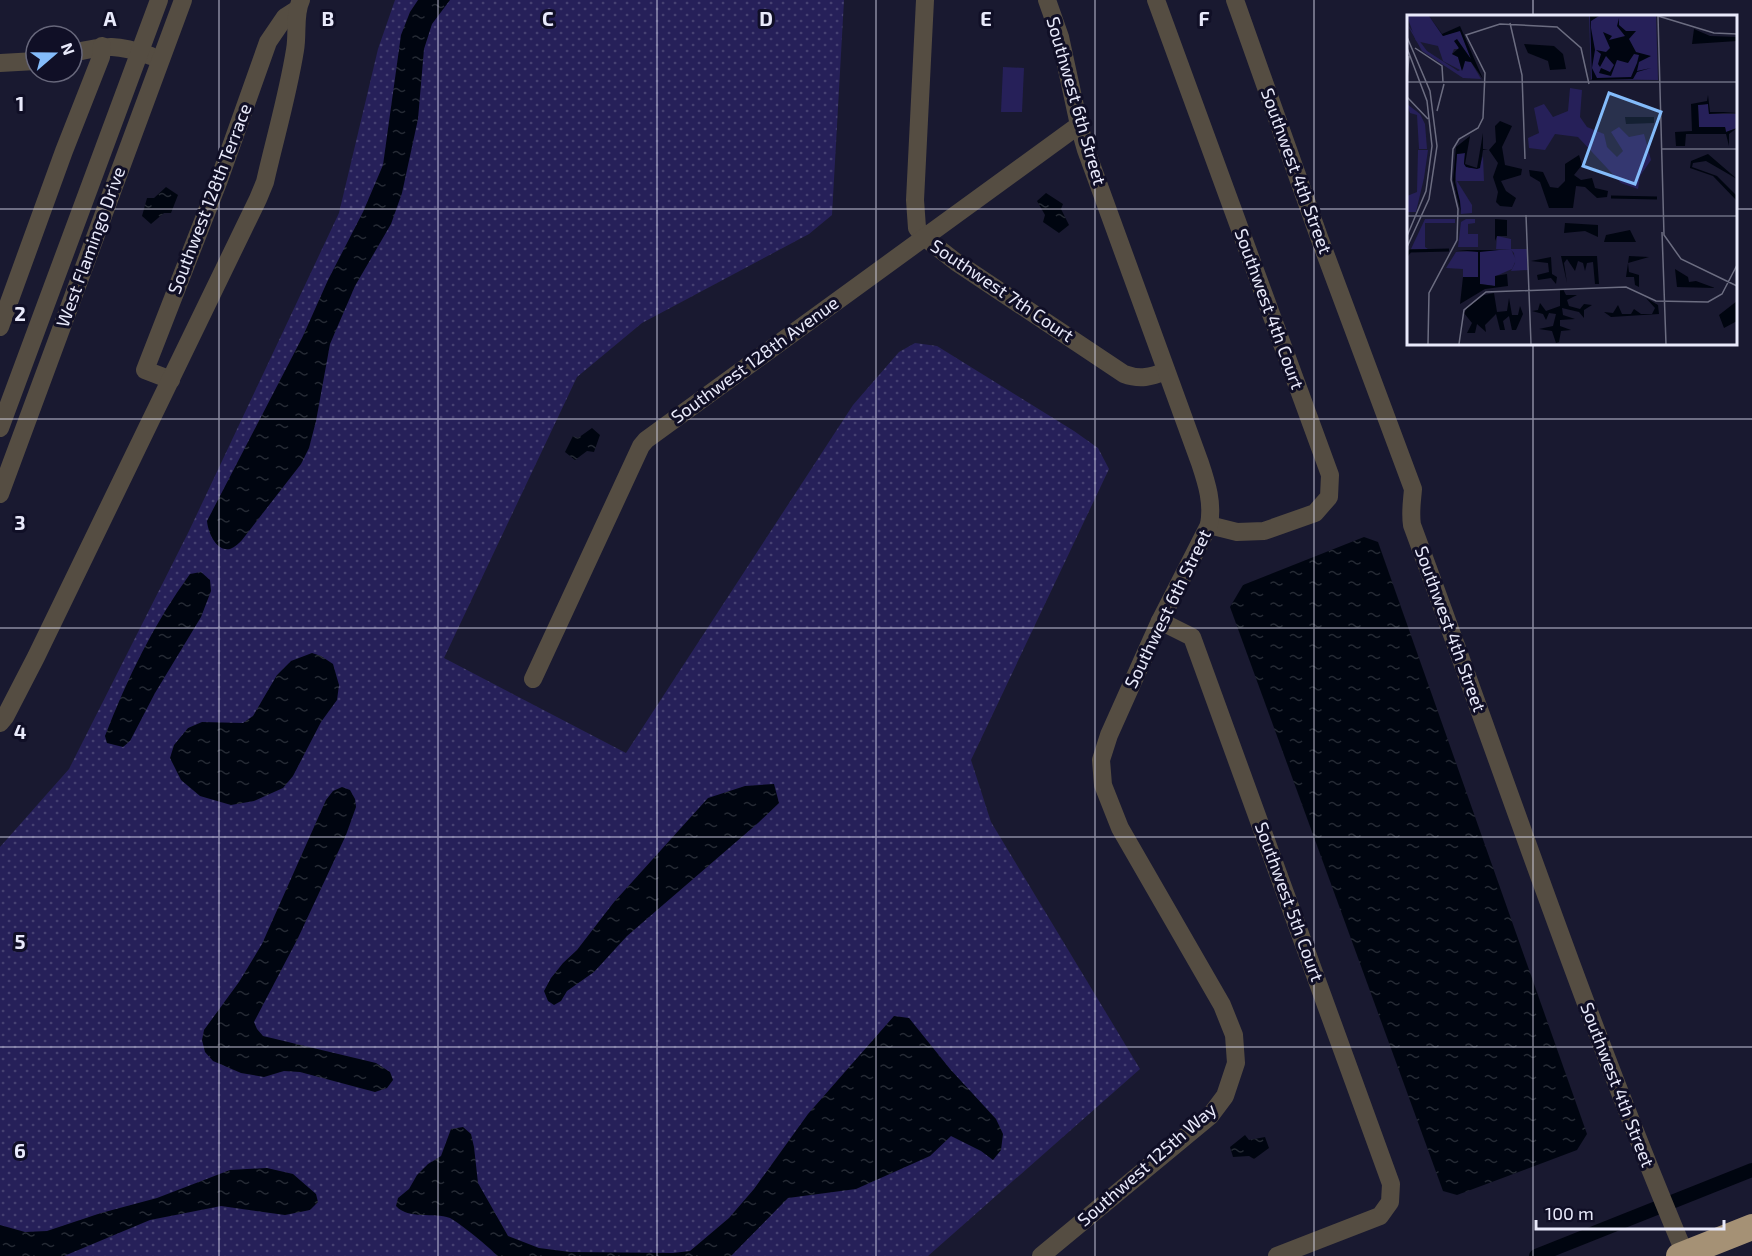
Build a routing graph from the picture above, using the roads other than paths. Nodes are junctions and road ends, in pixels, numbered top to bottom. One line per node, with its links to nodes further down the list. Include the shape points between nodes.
1 (159, 0): 10 (street, West Flamingo Drive)
2 (183, 0): 11 (street, West Flamingo Drive)
3 (925, 0): 15 (street, Southwest 7th Court, via 915,200 917,228)
4 (1047, 0): 14 (street, Southwest 6th Street, via 1060,37)
5 (1156, 0): 21 (street, Southwest 4th Court, via 1330,476 1329,497 1315,513 1264,531 1237,532)
6 (1235, 0): 27 (street, Southwest 4th Street, via 1413,489 1412,525 1600,1042)
7 (298, 5): 18 (street, Southwest 128th Terrace, via 295,50 264,182); 18 (street, Southwest 128th Terrace, via 268,42 145,370)
8 (102, 46): 9 (street); 10 (street, via 121,46); 16 (street)
9 (84, 50)
10 (139, 52): 11 (street); 19 (street, West Flamingo Drive)
11 (161, 60): 20 (street, West Flamingo Drive)
12 (24, 62): 13 (street)
13 (0, 63)
14 (1079, 125): 15 (street, Southwest 128th Avenue); 17 (street, Southwest 6th Street)
15 (924, 237): 17 (street, Southwest 7th Court, via 1124,374 1149,378); 23 (street, Southwest 128th Avenue, via 643,443)
16 (0, 327)
17 (1166, 371): 21 (street, Southwest 6th Street, via 1208,489)
18 (171, 380): 24 (street, Southwest 128th Terrace)
19 (0, 428)
20 (0, 494)
21 (1209, 525): 22 (street, Southwest 6th Street)
22 (1160, 621): 25 (street, Southwest 6th Street, via 1109,735 1101,760 1103,785 1120,828 1222,1005 1234,1035); 29 (street, Southwest 5th Court, via 1192,637 1391,1184 1390,1202 1380,1216)
23 (533, 679)
24 (0, 723)
25 (1236, 1063): 28 (street, Southwest 125th Way, via 1226,1096 1210,1116)
26 (1752, 1227): 27 (highway)
27 (1682, 1255)
28 (1041, 1256)
29 (1277, 1256)

